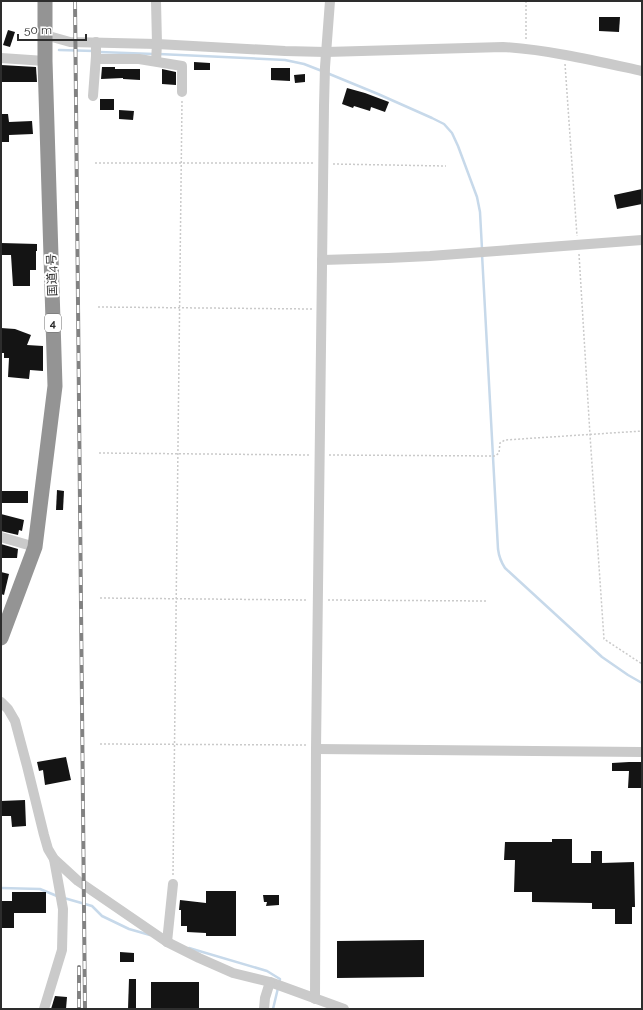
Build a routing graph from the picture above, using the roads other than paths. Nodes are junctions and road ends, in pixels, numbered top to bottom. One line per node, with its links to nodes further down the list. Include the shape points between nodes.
1 (45, 1): 4 (highway, 国道4号 / 4)
2 (156, 1): 6 (street)
3 (330, 1): 7 (street)
4 (45, 35): 5 (street); 9 (highway, 国道4号 / 4)
5 (96, 51): 6 (street); 6 (street, via 139,59); 12 (street)
6 (156, 52): 7 (street); 11 (street, via 182,66)
7 (326, 52): 10 (street, via 527,48); 14 (street)
8 (1, 58): 9 (street)
9 (45, 60): 16 (highway, 国道4号 / 4, via 55,386)
10 (642, 71)
11 (182, 92)
12 (93, 96)
13 (642, 240): 14 (street, via 430,256)
14 (322, 260): 19 (street)
15 (1, 537): 16 (street)
16 (35, 547): 17 (highway, 国道4号 / 4)
17 (1, 638)
18 (1, 702): 21 (street, via 15,721 44,835)
19 (316, 747): 20 (street); 25 (street)
20 (642, 752)
21 (54, 859): 23 (street, via 78,881); 26 (street, via 63,909 62,950)
22 (173, 884): 23 (street)
23 (167, 942): 24 (street, via 233,973)
24 (270, 982): 25 (street); 27 (street)
25 (315, 999): 28 (street)
26 (44, 1009)
27 (264, 1009)
28 (344, 1009)

